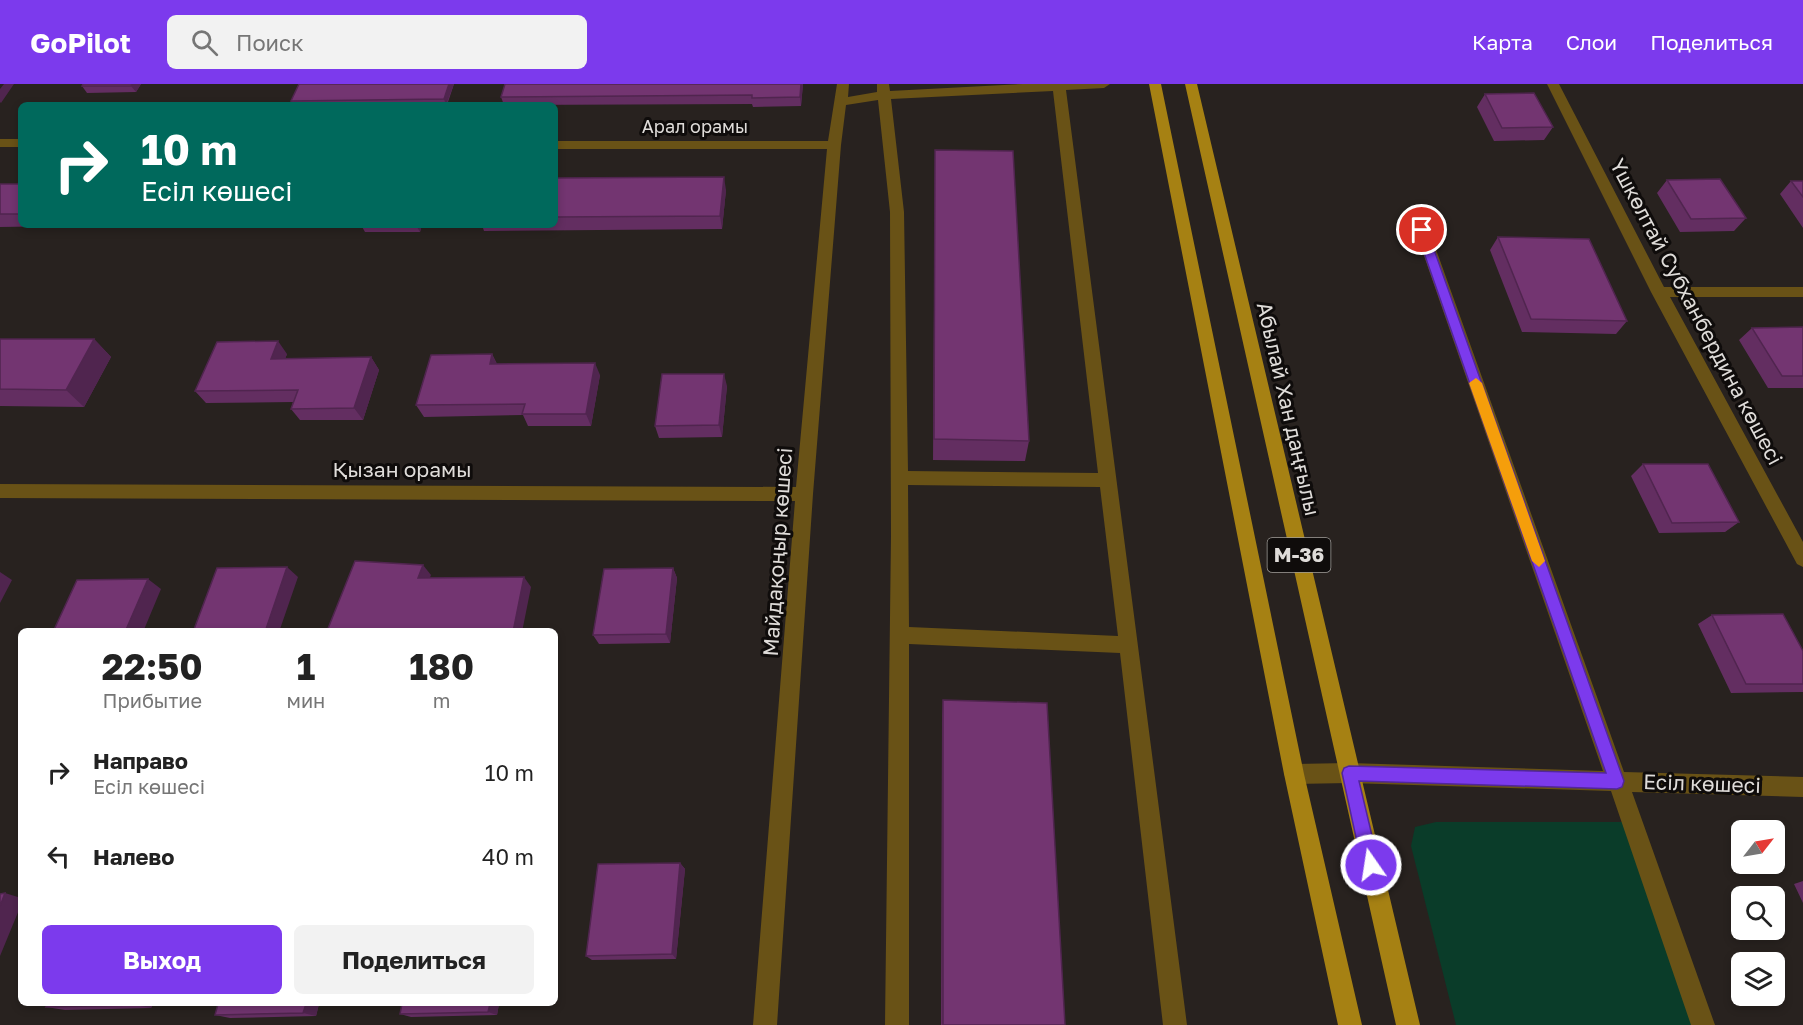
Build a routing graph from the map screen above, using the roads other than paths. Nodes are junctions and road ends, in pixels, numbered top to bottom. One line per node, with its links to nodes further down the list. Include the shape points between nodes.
1 (1104, 84): 5 (street)
2 (1155, 84): 23 (main road, M-36)
3 (1191, 84): 22 (main road, Абылай Хан даңғылы / M-36)
4 (1553, 84): 13 (street, Үшкөлтай Субханбердина көшесі)
5 (1060, 85): 6 (street); 16 (street)
6 (883, 89): 7 (street); 15 (street, via 897,212)
7 (843, 93): 11 (street, Майдақоңыр көшесі)
8 (0, 143): 9 (street)
9 (18, 143)
10 (558, 145): 11 (street, Арал орамы)
11 (834, 145): 18 (street, Майдақоңыр көшесі)
12 (1422, 230): 24 (street)
13 (1659, 292): 14 (street); 19 (street, Үшкөлтай Субханбердина көшесі)
14 (1803, 292)
15 (899, 478): 16 (street); 20 (street)
16 (1109, 480): 21 (street)
17 (0, 491): 18 (street, Қызан орамы)
18 (804, 494): 26 (street, Майдақоңыр көшесі)
19 (1803, 559)
20 (899, 635): 21 (street); 27 (street)
21 (1129, 645): 28 (street)
22 (1349, 773): 23 (street, Есіл көшесі); 24 (street, Есіл көшесі); 30 (main road, Абылай Хан даңғылы / M-36)
23 (1294, 774): 29 (main road, M-36)
24 (1617, 781): 25 (street, Есіл көшесі); 31 (street)
25 (1803, 787)
26 (765, 1025)
27 (897, 1025)
28 (1175, 1025)
29 (1350, 1025)
30 (1408, 1025)
31 (1703, 1025)

